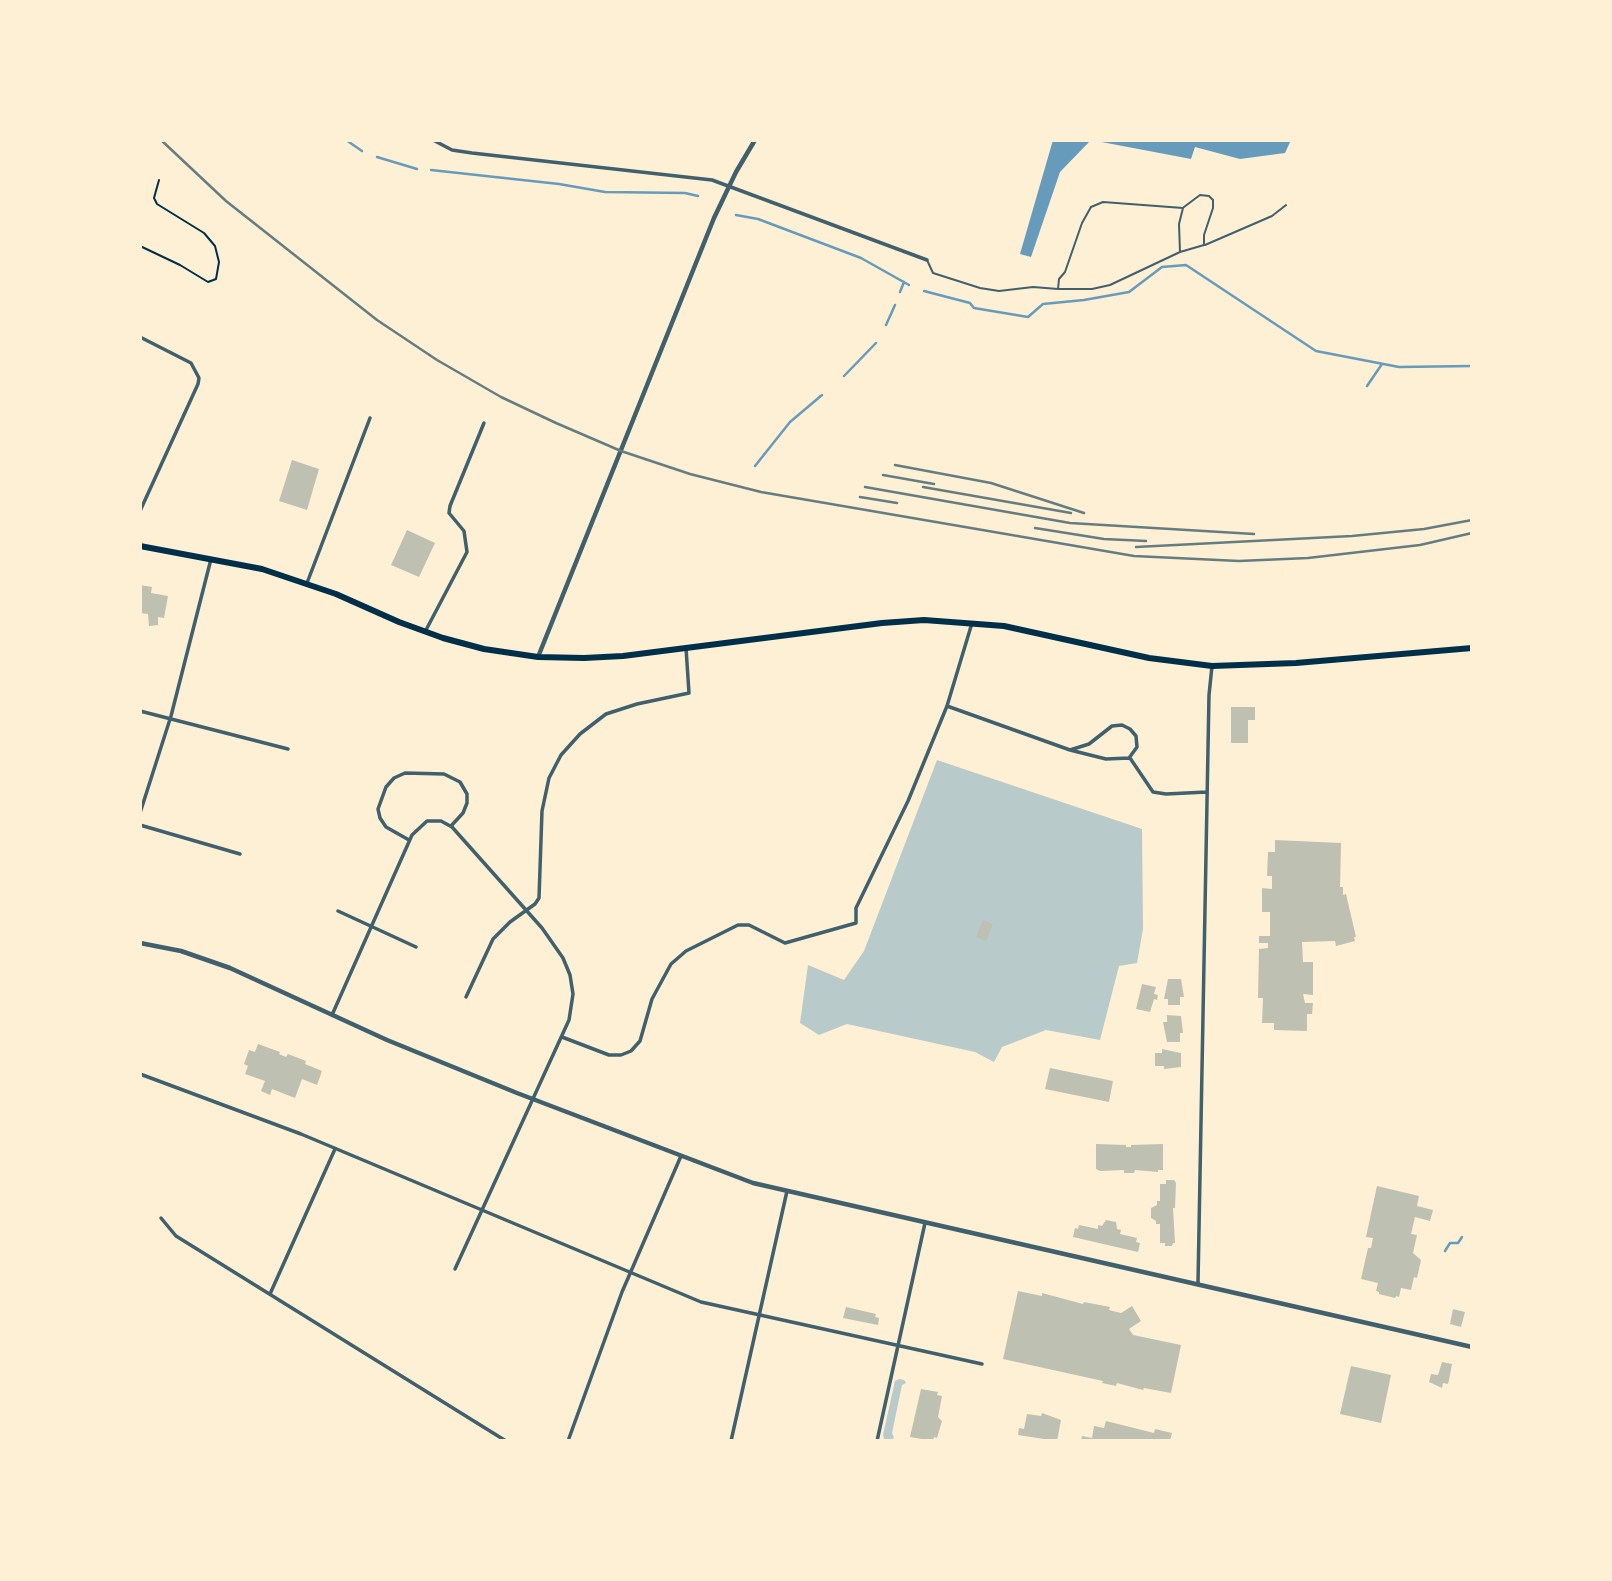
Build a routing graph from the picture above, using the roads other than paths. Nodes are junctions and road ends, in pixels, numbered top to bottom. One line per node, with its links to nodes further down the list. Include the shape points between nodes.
1 (433, 140): 3 (street, via 452,150 685,175)
2 (755, 140): 3 (street)
3 (729, 186): 8 (street); 21 (street)
4 (1286, 205): 6 (lane, via 1272,216)
5 (1183, 208): 6 (lane, via 1200,195 1213,200); 7 (lane); 9 (lane, via 1096,204 1082,223)
6 (1204, 245): 7 (lane)
7 (1180, 251): 9 (lane, via 1110,285)
8 (927, 260): 9 (lane, via 933,273 980,288)
9 (1058, 289)
10 (140, 337): 13 (street, via 195,368 198,384)
11 (370, 418): 16 (street)
12 (484, 423): 18 (street, via 449,513 464,531 467,552)
13 (140, 511)
14 (140, 546): 15 (main road)
15 (211, 559): 16 (main road); 25 (street)
16 (307, 583): 18 (main road)
17 (972, 622): 19 (main road, via 893,621); 22 (main road); 23 (street)
18 (425, 632): 21 (main road, via 484,649)
19 (686, 648): 21 (main road, via 595,658); 36 (street, via 689,694 606,714 561,755 550,778 541,819 540,896)
20 (1472, 648): 22 (main road)
21 (538, 657)
22 (1212, 666): 29 (street)
23 (947, 706): 27 (street); 42 (street, via 856,908 856,923 785,943 749,925 738,925 686,951 671,964 652,999 640,1041 631,1051 609,1055)
24 (140, 711): 25 (street)
25 (171, 718): 26 (street); 30 (street)
26 (288, 749)
27 (1070, 750): 28 (street, via 1106,759); 28 (street, via 1122,725 1136,736 1137,747)
28 (1129, 758): 29 (street, via 1153,792)
29 (1207, 792): 53 (street)
30 (140, 813)
31 (140, 825): 34 (street)
32 (451, 826): 33 (street, via 427,821 416,828); 33 (street, via 467,803 460,782 444,774 405,774 386,787 378,809 386,827); 36 (street)
33 (410, 840): 37 (street)
34 (240, 854)
35 (338, 911): 37 (street)
36 (526, 911): 40 (street, via 491,943); 42 (street, via 559,950 570,975 572,1008)
37 (372, 926): 39 (street); 41 (street)
38 (140, 943): 41 (street, via 206,959)
39 (416, 947)
40 (466, 997)
41 (331, 1015): 44 (street)
42 (562, 1037): 44 (street)
43 (140, 1074): 45 (street)
44 (533, 1098): 46 (street); 48 (street)
45 (335, 1149): 48 (street); 54 (street)
46 (681, 1156): 47 (street); 52 (street)
47 (787, 1191): 50 (street); 55 (street)
48 (482, 1210): 51 (street); 52 (street)
49 (161, 1218): 54 (street, via 176,1236)
50 (926, 1223): 53 (street); 56 (street)
51 (455, 1269)
52 (630, 1273): 55 (street, via 701,1302); 60 (street)
53 (1198, 1283): 57 (street)
54 (270, 1294): 59 (street)
55 (759, 1316): 56 (street); 61 (street)
56 (898, 1346): 58 (street); 62 (street)
57 (1472, 1347)
58 (982, 1364)
59 (506, 1441)
60 (568, 1441)
61 (731, 1441)
62 (877, 1441)

